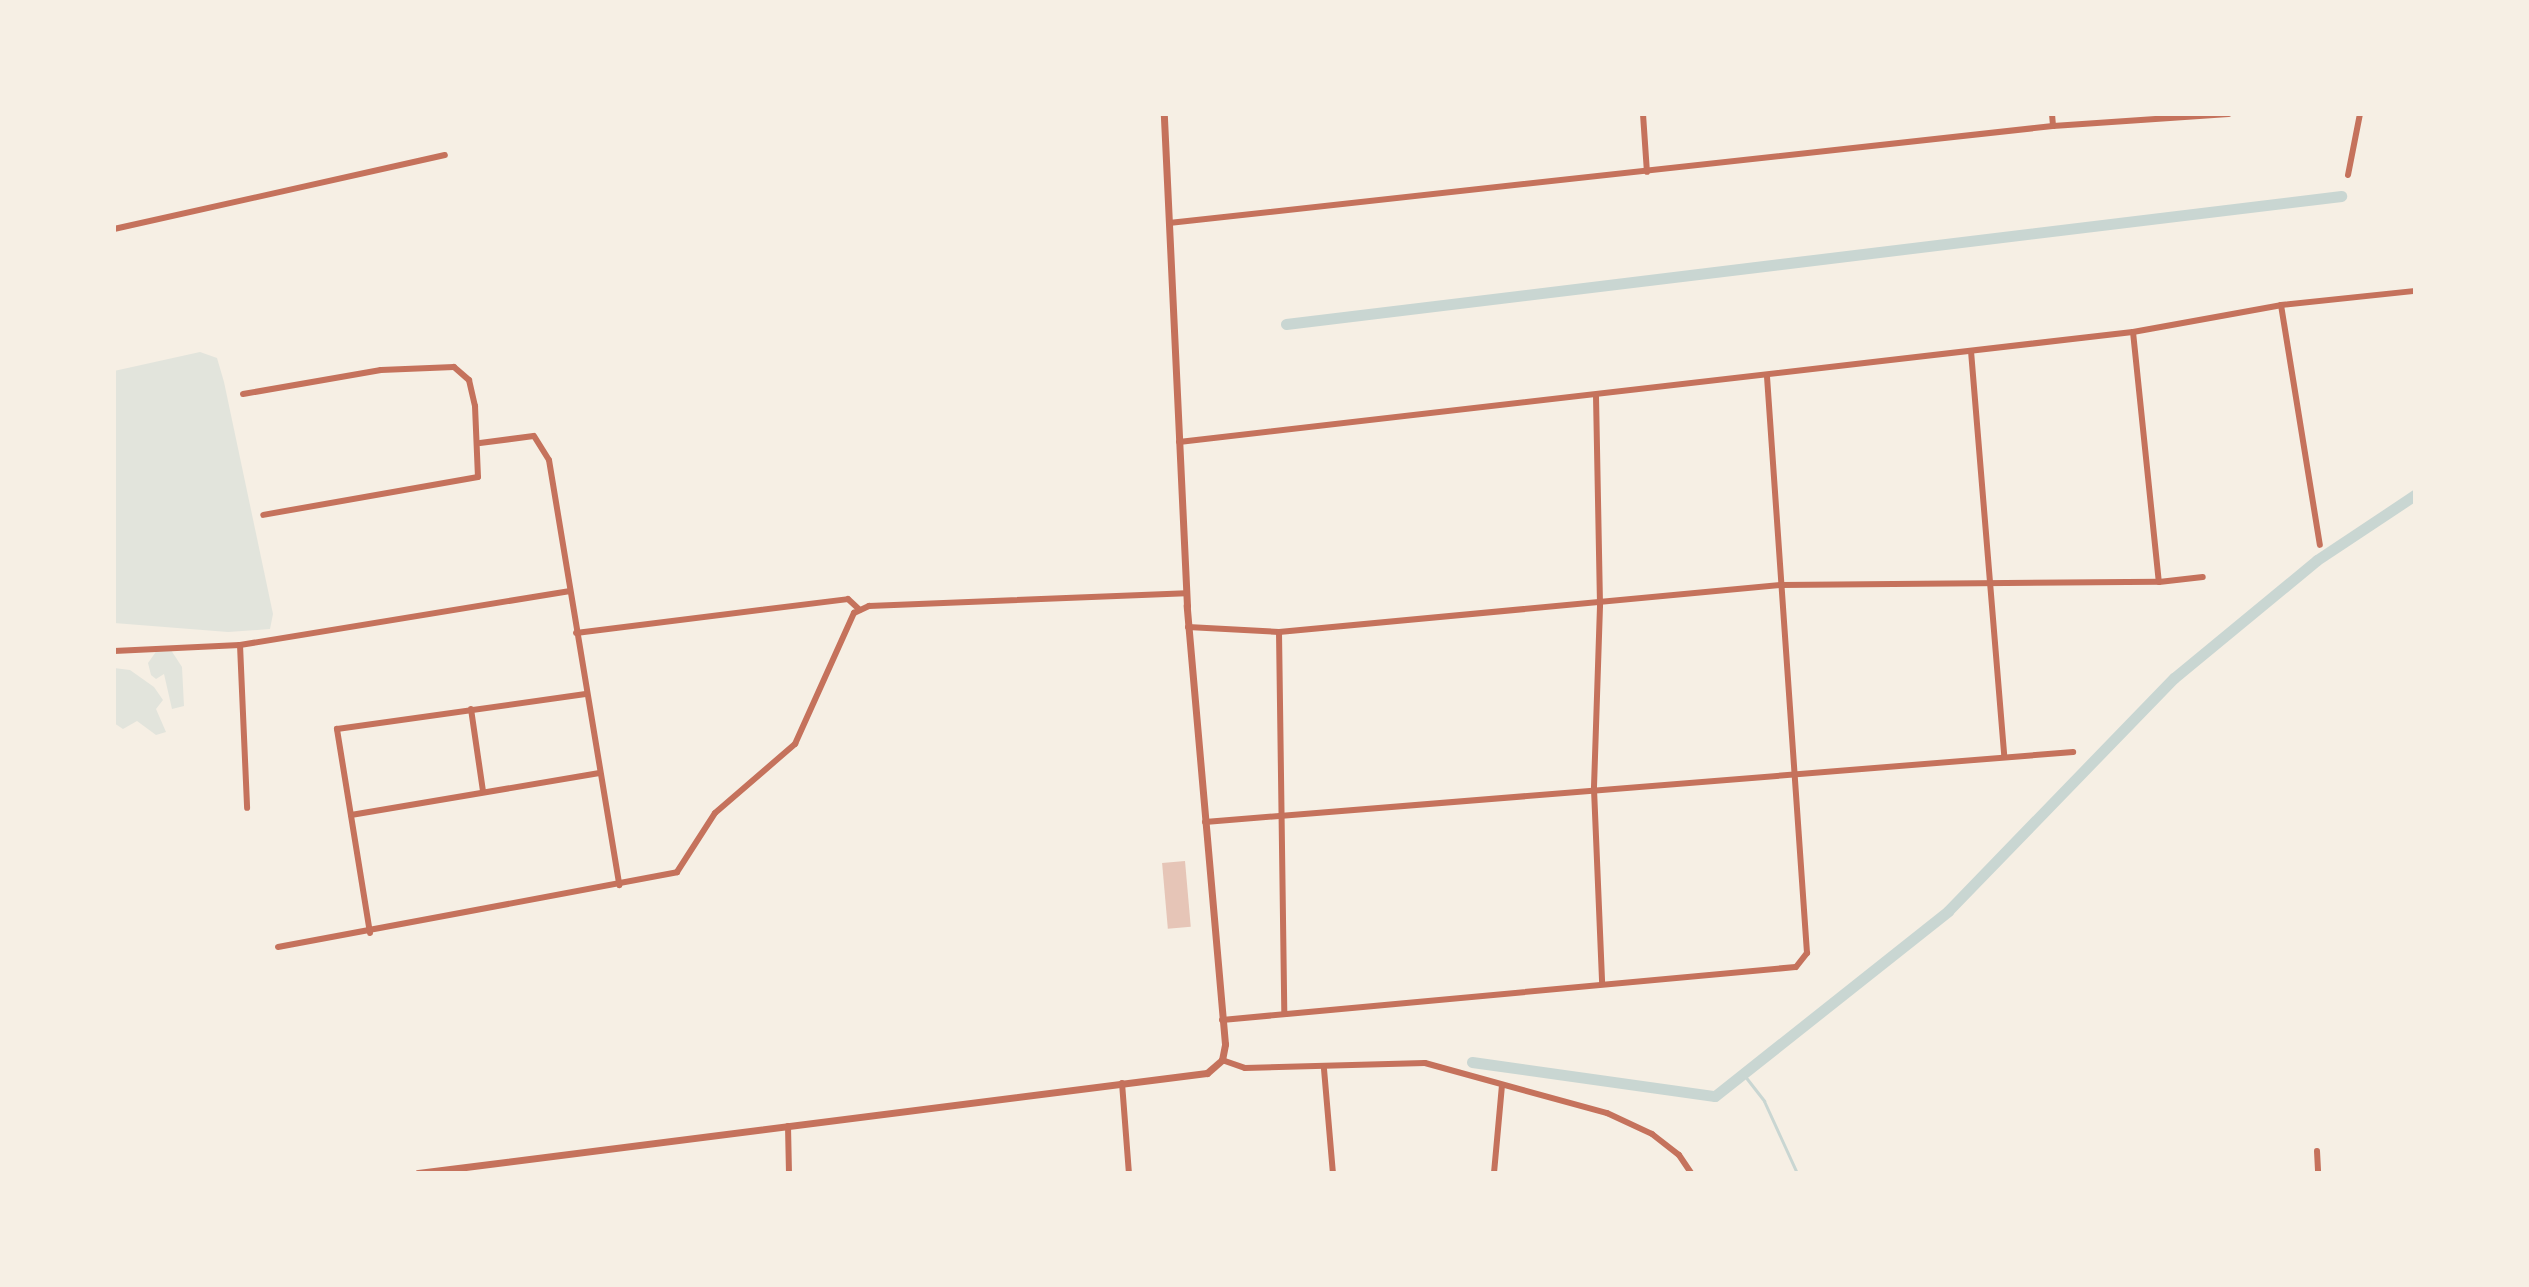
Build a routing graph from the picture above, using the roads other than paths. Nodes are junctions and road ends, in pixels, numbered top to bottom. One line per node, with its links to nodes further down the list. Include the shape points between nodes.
1 (1164, 114): 10 (street)
2 (1643, 114): 8 (street)
3 (2052, 114): 6 (street)
4 (2229, 114): 6 (street)
5 (2360, 114): 9 (street)
6 (2053, 126): 8 (street)
7 (445, 155): 11 (street)
8 (1647, 172): 10 (street)
9 (2348, 175)
10 (1169, 223): 19 (street)
11 (114, 229)
12 (2415, 291): 13 (street)
13 (2281, 305): 14 (street); 22 (street)
14 (2133, 332): 15 (street); 24 (street)
15 (1971, 351): 16 (street); 26 (street)
16 (1767, 376): 18 (street); 25 (street)
17 (243, 394): 20 (street, via 381,370 454,367 469,380)
18 (1596, 396): 19 (street); 29 (street)
19 (1179, 442): 28 (street)
20 (480, 443): 21 (street, via 478,477); 27 (street, via 534,436 549,460)
21 (263, 515)
22 (2320, 545)
23 (2203, 577): 24 (street)
24 (2159, 582): 26 (street)
25 (1781, 585): 26 (street); 29 (street); 40 (street)
26 (1987, 585): 39 (street)
27 (569, 591): 33 (street); 34 (street)
28 (1186, 593): 30 (street); 31 (street)
29 (1600, 606): 32 (street); 42 (street)
30 (860, 610): 33 (street, via 848,599); 48 (street, via 854,613 795,744 715,813 677,872)
31 (1188, 627): 32 (street); 47 (street)
32 (1279, 632): 46 (street)
33 (576, 633): 36 (street)
34 (240, 645): 35 (street); 44 (street)
35 (114, 651)
36 (586, 694): 37 (street); 41 (street)
37 (471, 709): 43 (street); 45 (street, via 337,729)
38 (2073, 752): 39 (street)
39 (2004, 756): 40 (street)
40 (1797, 772): 42 (street); 51 (street, via 1807,953 1796,967)
41 (599, 773): 43 (street); 48 (street)
42 (1594, 789): 46 (street); 51 (street)
43 (483, 791): 45 (street)
44 (247, 808)
45 (351, 815): 49 (street)
46 (1285, 816): 47 (street); 52 (street)
47 (1205, 822): 53 (street)
48 (619, 885): 49 (street)
49 (370, 933): 50 (street)
50 (278, 947)
51 (1602, 983): 52 (street)
52 (1284, 1012): 53 (street)
53 (1222, 1020): 54 (street)
54 (1222, 1060): 55 (street, via 1245,1068); 56 (street, via 1207,1073)
55 (1324, 1069): 57 (street, via 1425,1063); 63 (street)
56 (1122, 1083): 58 (street); 62 (street)
57 (1502, 1085): 64 (street); 65 (street, via 1607,1113 1652,1134 1679,1155)
58 (788, 1126): 60 (street); 61 (street)
59 (2317, 1151): 66 (street)
60 (418, 1173)
61 (789, 1173)
62 (1129, 1173)
63 (1333, 1173)
64 (1494, 1173)
65 (1691, 1173)
66 (2318, 1173)

